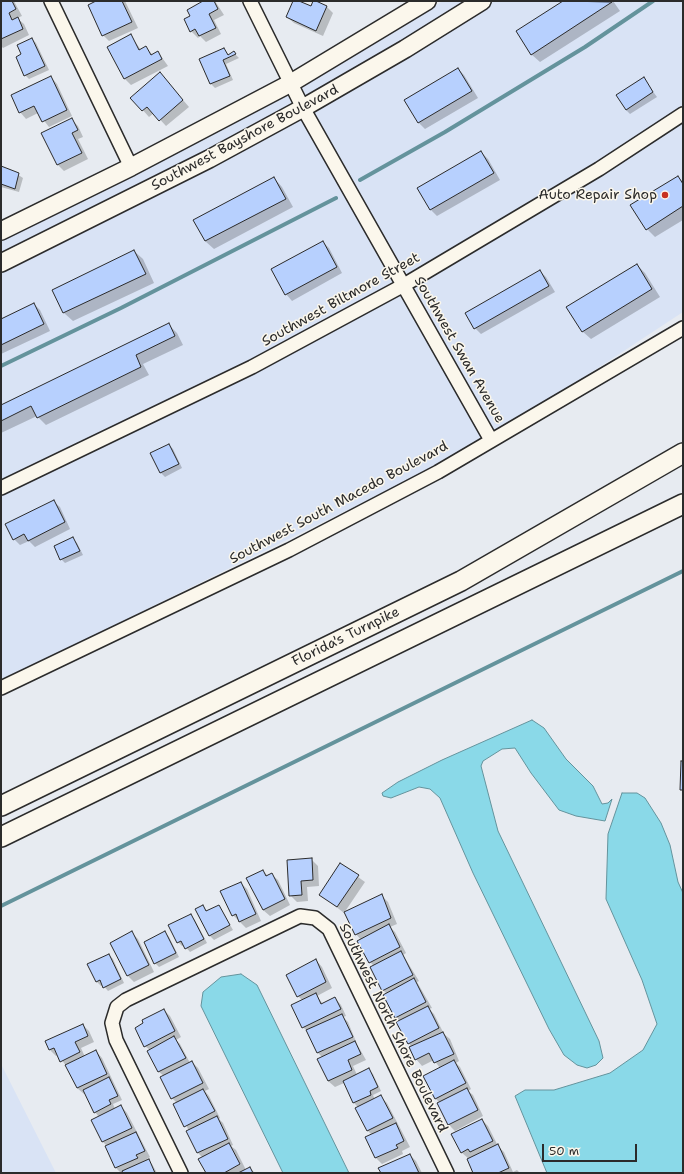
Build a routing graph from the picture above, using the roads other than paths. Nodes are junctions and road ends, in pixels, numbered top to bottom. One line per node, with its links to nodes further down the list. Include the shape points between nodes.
1 (51, 1): 8 (street)
2 (250, 1): 5 (street, Southwest Swan Avenue)
3 (427, 1): 5 (main road, Southwest Bayshore Boulevard)
4 (476, 3): 6 (main road, Southwest Bayshore Boulevard, via 405,49)
5 (291, 83): 6 (street, Southwest Swan Avenue); 8 (main road, Southwest Bayshore Boulevard)
6 (303, 108): 10 (main road, Southwest Bayshore Boulevard, via 174,177); 11 (street, Southwest Swan Avenue)
7 (683, 114): 11 (street, Southwest Biltmore Street, via 599,169)
8 (131, 167): 9 (main road, Southwest Bayshore Boulevard)
9 (1, 231)
10 (1, 263)
11 (404, 285): 13 (street, Southwest Swan Avenue); 15 (street, Southwest Biltmore Street, via 252,367)
12 (683, 328): 13 (street, Southwest South Macedo Boulevard)
13 (491, 440): 17 (street, Southwest South Macedo Boulevard, via 438,472 289,550)
14 (683, 453): 18 (highway, Florida's Turnpike, via 461,581)
15 (1, 488)
16 (683, 504): 19 (highway, Florida's Turnpike)
17 (1, 688)
18 (1, 806)
19 (1, 836)
20 (181, 1173): 21 (street, Southwest North Shore Boulevard, via 116,1040 112,1023 117,1007 126,1000 300,916 315,918 328,929)
21 (447, 1173)

